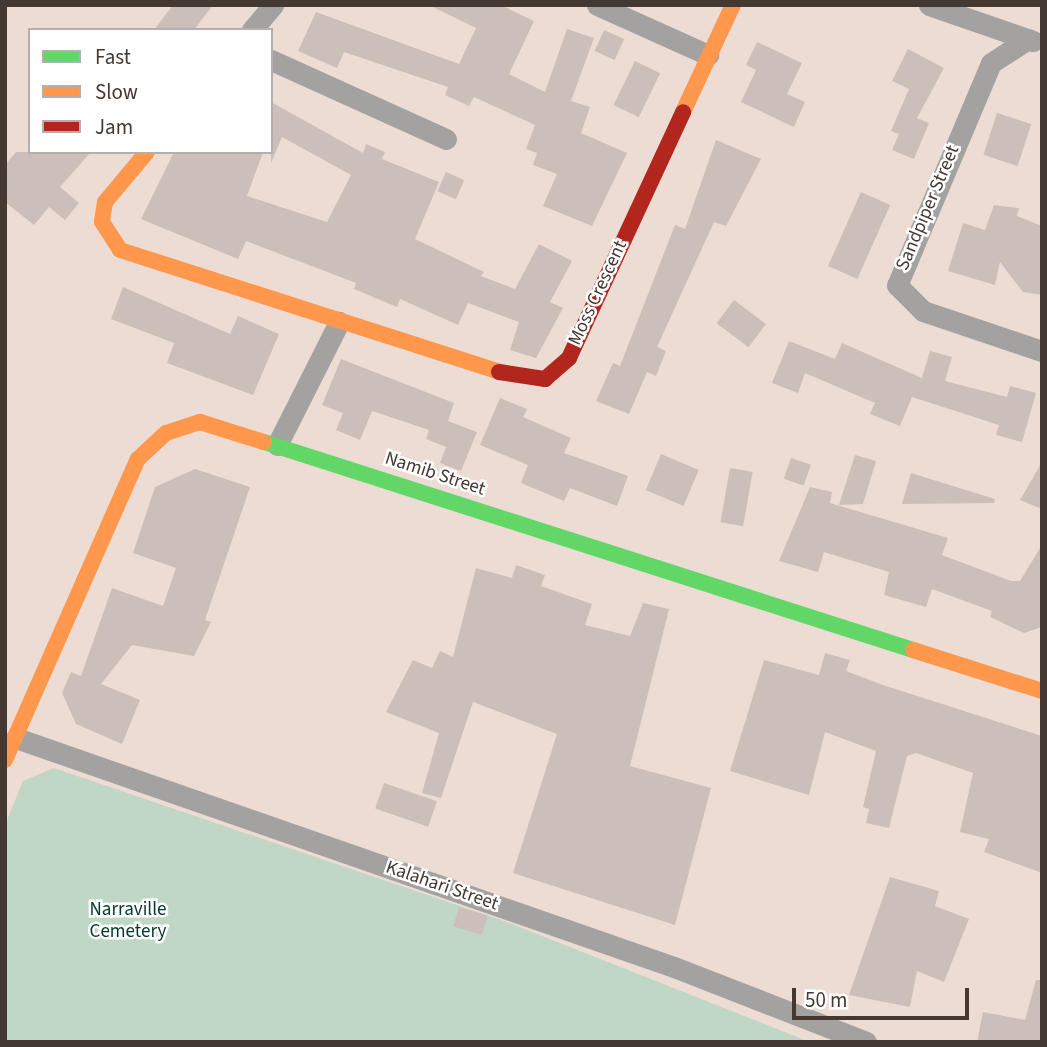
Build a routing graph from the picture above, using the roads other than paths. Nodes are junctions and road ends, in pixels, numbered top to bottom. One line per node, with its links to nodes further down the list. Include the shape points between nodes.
1 (273, 5): 5 (street)
2 (597, 5): 7 (street)
3 (733, 5): 7 (street, Moss Crescent)
4 (929, 5): 6 (street)
5 (254, 28)
6 (1035, 41): 12 (street, Sandpiper Street, via 991,63 897,285 923,312)
7 (708, 55): 11 (street, Moss Crescent, via 569,358 545,379 517,379)
8 (273, 61): 9 (street)
9 (446, 139)
10 (145, 154): 11 (street, Moss Crescent, via 105,202 102,222 120,250)
11 (339, 322): 13 (street)
12 (1042, 351)
13 (277, 445): 14 (street, Namib Street); 15 (street, Namib Street, via 200,422 166,433 138,459)
14 (1042, 691)
15 (16, 738): 16 (street, Namib Street); 17 (street, Kalahari Street, via 674,967)
16 (5, 761)
17 (866, 1042)

